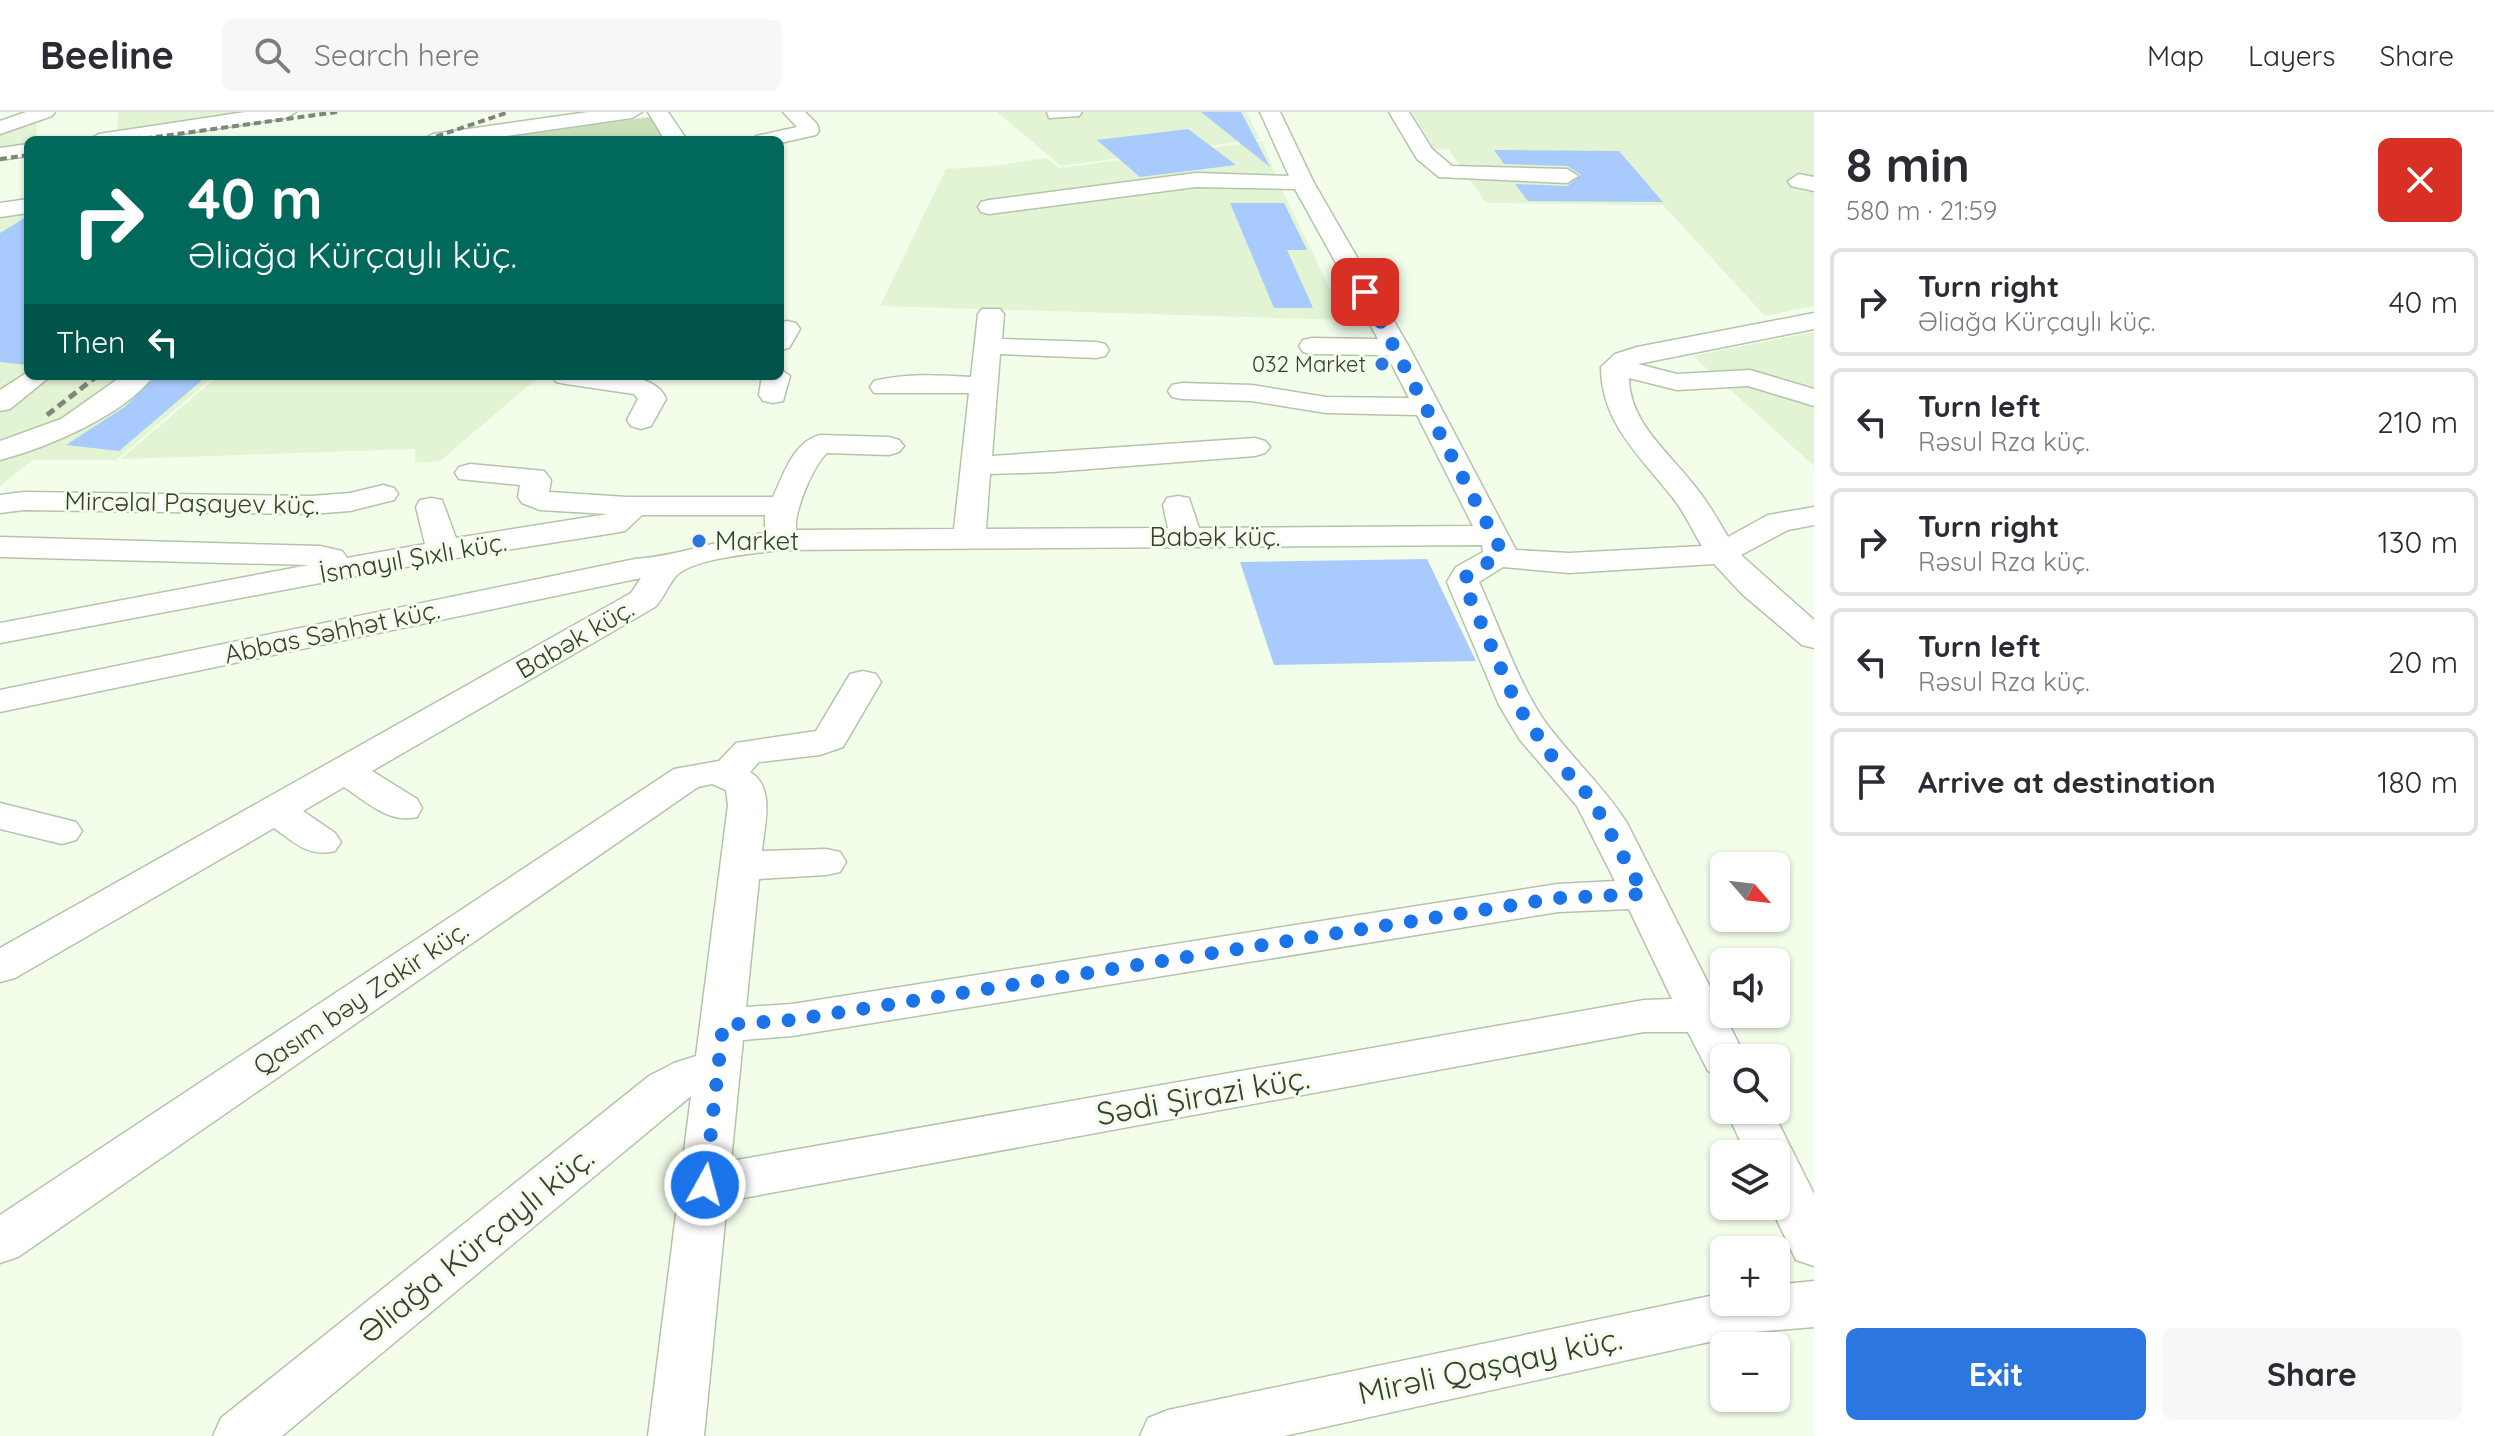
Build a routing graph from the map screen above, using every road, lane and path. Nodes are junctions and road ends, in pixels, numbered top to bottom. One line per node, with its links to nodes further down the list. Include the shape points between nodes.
1 (45, 112): 9 (street)
2 (286, 112): 11 (street)
3 (632, 112): 8 (street)
4 (658, 112): 12 (street)
5 (793, 112): 13 (street, via 809,131)
6 (1270, 112): 17 (street)
7 (1399, 112): 16 (street, via 1433,166 1447,172)
8 (606, 114): 10 (street)
9 (0, 128)
10 (442, 134)
11 (126, 136)
12 (673, 136)
13 (783, 136)
14 (24, 151): 15 (street)
15 (0, 154)
16 (1567, 176)
17 (1303, 183): 21 (street, via 1196,180); 27 (street)
18 (24, 196): 19 (street)
19 (0, 199)
20 (24, 207): 22 (street)
21 (989, 207)
22 (0, 210)
23 (991, 314): 25 (street)
24 (1814, 321): 29 (street, via 1646,353)
25 (988, 346): 28 (street); 33 (street)
26 (1312, 346): 27 (street)
27 (1396, 347): 38 (street)
28 (1096, 350)
29 (1615, 367): 36 (street, via 1677,382 1750,378); 57 (street, via 1629,425 1686,493)
30 (32, 380): 37 (street)
31 (134, 380): 42 (street, via 71,425)
32 (594, 380): 39 (street, via 642,387 650,393)
33 (984, 386): 34 (street); 43 (street)
34 (884, 387)
35 (1182, 391): 38 (street, via 1252,393 1326,405)
36 (1814, 398)
37 (0, 403)
38 (1427, 407): 54 (street)
39 (641, 420)
40 (889, 446): 52 (street, via 820,444 808,455)
41 (1255, 447): 43 (street)
42 (0, 451)
43 (977, 465): 53 (street)
44 (470, 473): 49 (street, via 533,477 533,497 540,501)
45 (717, 473): 48 (street)
46 (383, 494): 47 (street, Mircəlal Paşayev küç., via 321,505)
47 (0, 504)
48 (706, 505): 49 (street); 52 (street)
49 (629, 506): 56 (street, İsmayıl Şıxlı küç., via 626,516 614,524)
50 (431, 507): 56 (street)
51 (1814, 516): 57 (street, via 1779,522)
52 (782, 523): 53 (street, Babək küç.); 58 (street, Babək küç.)
53 (969, 538): 54 (street, Babək küç., via 1182,521)
54 (1496, 546): 57 (street, Babək küç., via 1528,562); 73 (street, via 1468,574 1465,591 1525,718 1591,798)
55 (0, 547): 59 (street, via 320,556 331,558)
56 (443, 550): 59 (street, İsmayıl Şıxlı küç.)
57 (1721, 553): 61 (street)
58 (665, 567): 63 (street, Abbas Səhhət küç.); 64 (street, Babək küç., via 643,600)
59 (338, 571): 60 (street, İsmayıl Şıxlı küç.)
60 (0, 633)
61 (1814, 638)
62 (863, 682): 65 (street, via 830,739 749,751)
63 (0, 701)
64 (345, 771): 66 (street); 67 (street, Babək küç.)
65 (728, 776): 72 (street, via 741,782 746,792); 80 (street, Qasım bəy Zakir küç., via 715,772 687,777)
66 (403, 808)
67 (275, 810): 70 (street); 74 (street, Babək küç.)
68 (0, 816): 69 (street)
69 (62, 831)
70 (321, 842)
71 (826, 862): 72 (street)
72 (740, 866): 77 (street)
73 (1644, 894): 75 (street); 77 (street, Əliağa Kürçaylı küç., via 1558,898 792,1020)
74 (0, 967)
75 (1703, 1015): 76 (street); 78 (street, Sədi Şirazi küç., via 1644,1016)
76 (1717, 1044)
77 (721, 1046): 78 (street); 83 (street, Əliağa Kürçaylı küç.)
78 (705, 1185): 84 (street)
79 (1790, 1195): 81 (street)
80 (0, 1242)
81 (1814, 1245)
82 (1814, 1304): 85 (street, Mirəli Qaşqay küç., via 1754,1309)
83 (241, 1436)
84 (676, 1436)
85 (1168, 1436)

